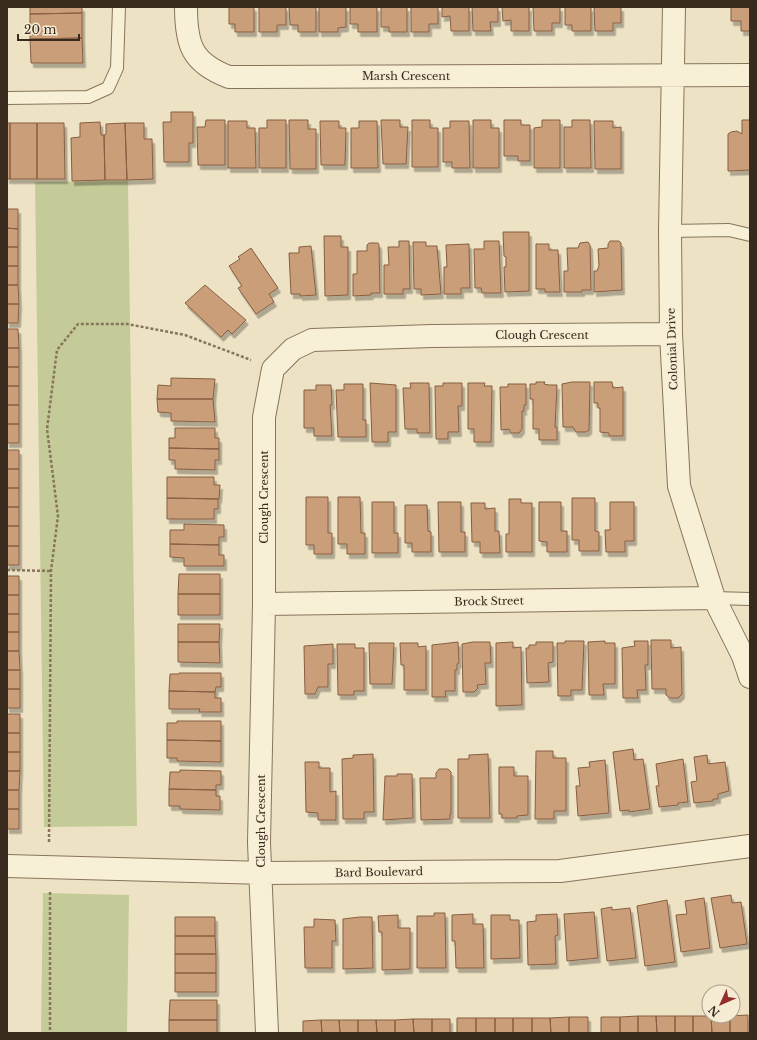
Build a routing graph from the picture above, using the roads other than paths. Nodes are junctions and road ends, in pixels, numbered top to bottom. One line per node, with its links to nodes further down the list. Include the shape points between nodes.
1 (119, 7): 6 (lane, via 117,68 108,88 88,97)
2 (186, 7): 5 (street, Marsh Crescent, via 190,44 198,59 212,70 229,77)
3 (674, 7): 5 (street, Colonial Drive)
4 (750, 75): 5 (street, Marsh Crescent)
5 (674, 76): 7 (street, Colonial Drive)
6 (7, 98)
7 (670, 231): 8 (lane, via 729,230); 9 (street, Colonial Drive)
8 (750, 235)
9 (670, 334): 10 (street, Colonial Drive, via 679,486); 12 (street, Clough Crescent, via 353,338 312,340 293,349 273,369 264,417)
10 (714, 598): 11 (lane); 12 (street, Brock Street); 13 (street, Colonial Drive, via 743,656)
11 (750, 598)
12 (264, 604): 16 (street, Clough Crescent)
13 (750, 677)
14 (750, 846): 16 (street, Bard Boulevard, via 560,871)
15 (7, 866): 16 (street, Bard Boulevard)
16 (260, 873): 17 (street, Clough Crescent)
17 (268, 1033)

